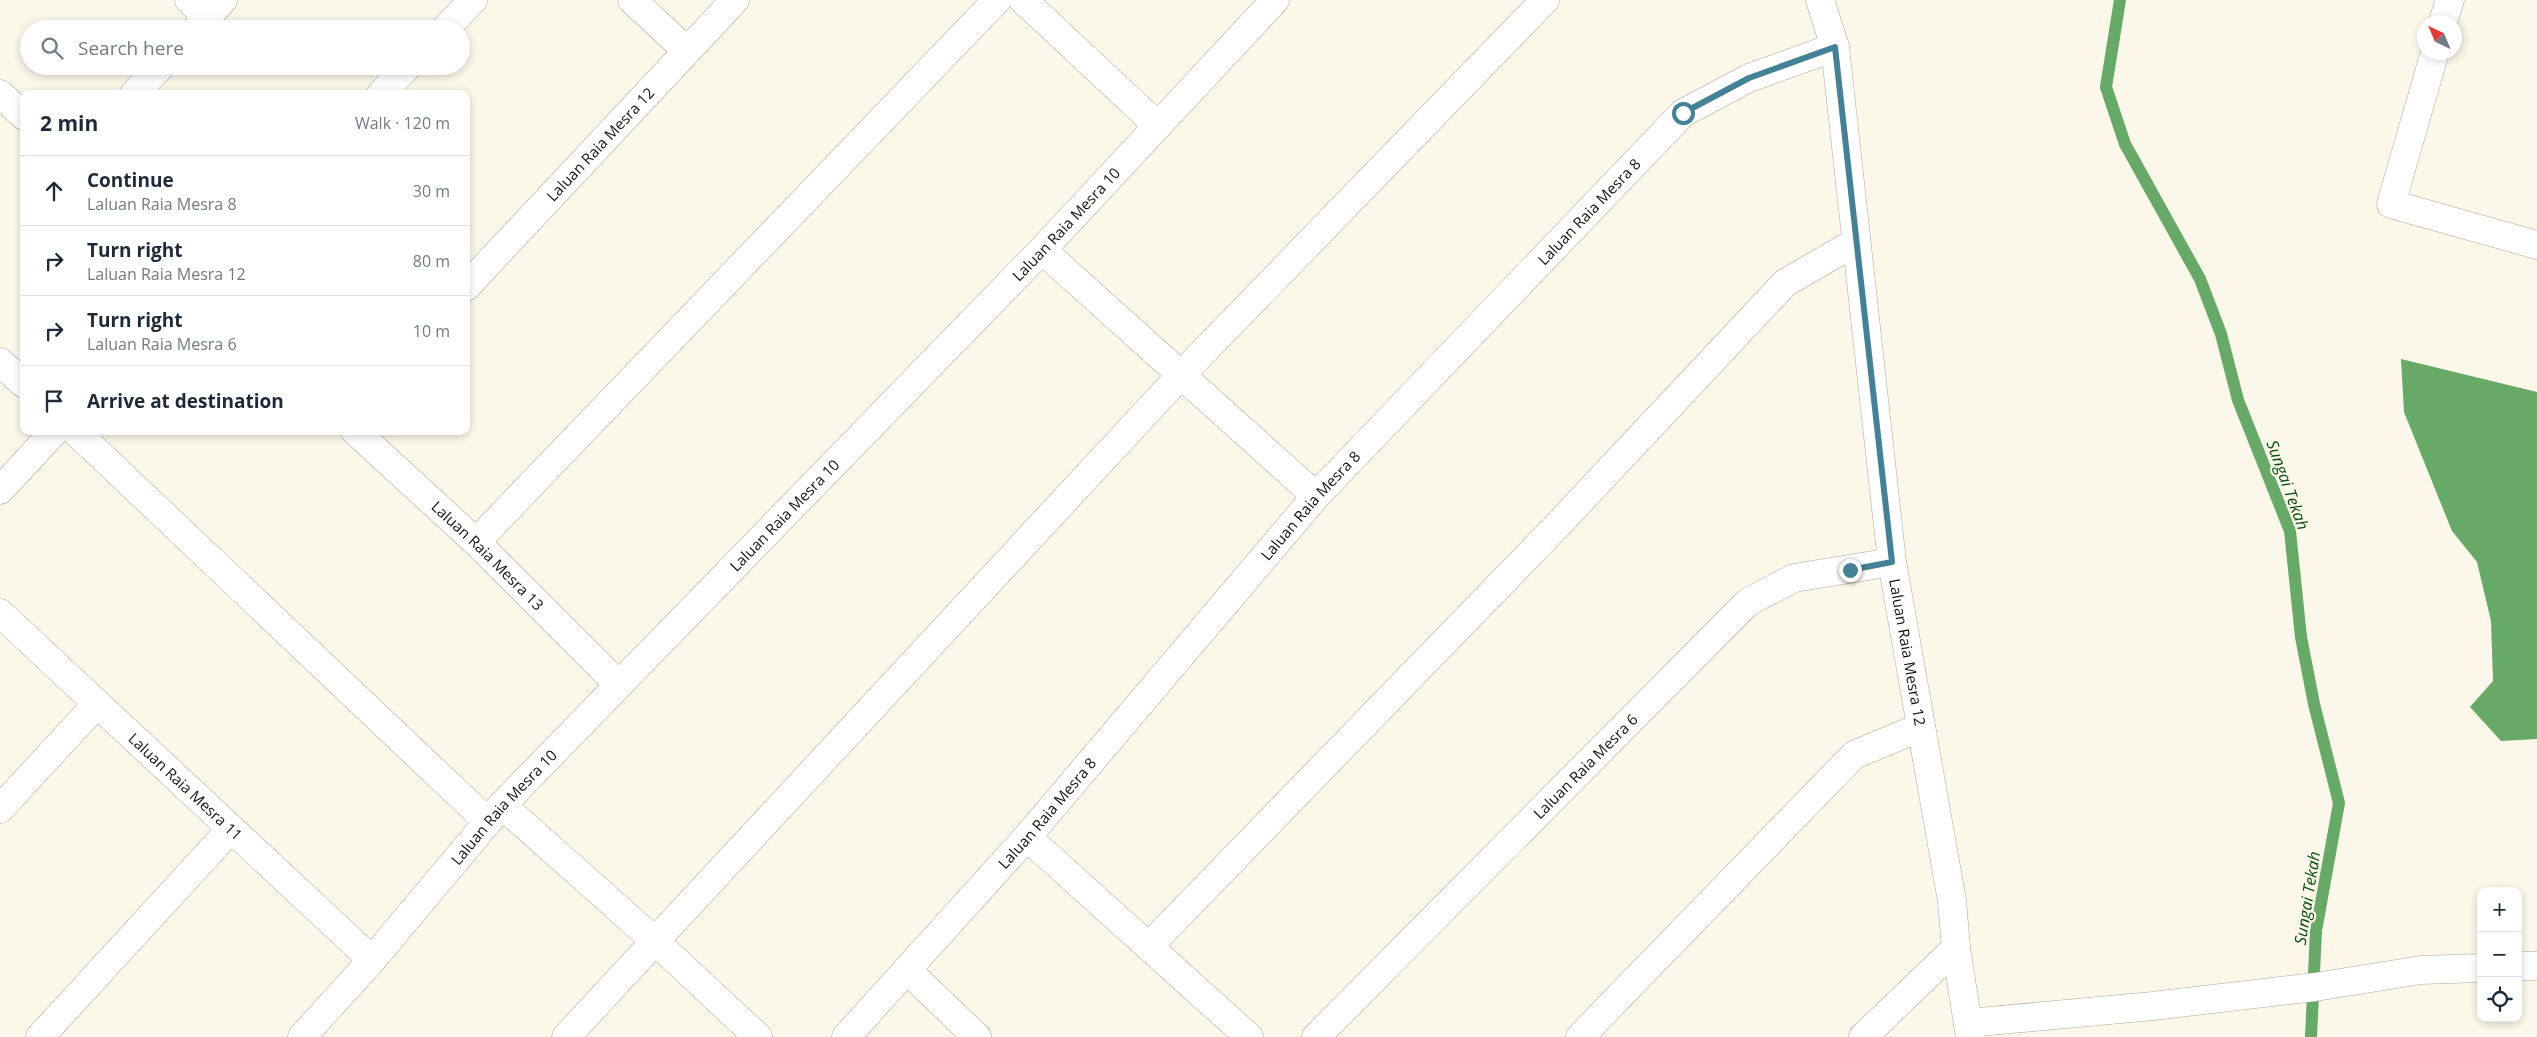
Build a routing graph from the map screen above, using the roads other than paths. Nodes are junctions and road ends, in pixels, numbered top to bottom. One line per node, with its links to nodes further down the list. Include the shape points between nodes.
1 (473, 0): 11 (street)
2 (632, 0): 13 (street)
3 (734, 0): 13 (street, Laluan Raia Mesra 12)
4 (996, 0): 34 (street)
5 (1023, 0): 21 (street)
6 (1275, 0): 21 (street, Laluan Raia Mesra 10)
7 (1545, 0): 27 (street)
8 (1820, 0): 12 (street, Laluan Raia Mesra 12)
9 (2450, 0): 10 (street)
10 (2445, 15)
11 (454, 20)
12 (1835, 47): 22 (street, Laluan Raia Mesra 12); 33 (street, Laluan Raia Mesra 8, via 1749,78 1683,113)
13 (686, 51): 25 (street, Laluan Raia Mesra 12)
14 (2433, 60): 23 (street, via 2391,204)
15 (152, 75): 17 (street)
16 (399, 75): 18 (street)
17 (138, 90)
18 (385, 90)
19 (0, 94): 20 (street)
20 (20, 112)
21 (1157, 125): 24 (street, Laluan Raia Mesra 10)
22 (1856, 242): 35 (street, Laluan Raia Mesra 12); 45 (street, via 1785,283 1554,529)
23 (2537, 246)
24 (1042, 250): 27 (street); 37 (street, Laluan Raia Mesra 10)
25 (470, 283)
26 (0, 362): 28 (street)
27 (1182, 375): 33 (street); 44 (street)
28 (20, 380)
29 (51, 435): 32 (street)
30 (79, 435): 41 (street)
31 (359, 435): 34 (street, Laluan Raia Mesra 13)
32 (0, 490)
33 (1316, 496): 43 (street, Laluan Raia Mesra 8)
34 (476, 542): 37 (street, Laluan Raia Mesra 13)
35 (1892, 562): 39 (street, Laluan Raia Mesra 12); 60 (street, Laluan Raia Mesra 6, via 1794,578 1748,602)
36 (0, 613): 38 (street, Laluan Raia Mesra 11)
37 (618, 684): 41 (street, Laluan Raia Mesra 10)
38 (96, 705): 40 (street); 42 (street, Laluan Raia Mesra 11)
39 (1921, 727): 46 (street, Laluan Raia Mesra 12, via 1952,901); 61 (street, via 1854,755)
40 (0, 809)
41 (495, 813): 44 (street); 47 (street, Laluan Raia Mesra 10)
42 (231, 829): 47 (street, Laluan Raia Mesra 11); 53 (street)
43 (1027, 837): 45 (street); 51 (street, Laluan Raia Mesra 8)
44 (655, 941): 55 (street); 56 (street)
45 (1149, 946): 59 (street)
46 (1956, 948): 52 (street, Laluan Raia Mesra 12); 62 (street)
47 (372, 960): 54 (street, Laluan Raia Mesra 10)
48 (2522, 966): 49 (street)
49 (2537, 966)
50 (2477, 968): 52 (street, via 2421,970 2315,987)
51 (907, 970): 57 (street, Laluan Raia Mesra 8); 58 (street)
52 (1969, 1030)
53 (40, 1037)
54 (302, 1037)
55 (566, 1037)
56 (758, 1037)
57 (846, 1037)
58 (977, 1037)
59 (1249, 1037)
60 (1316, 1037)
61 (1580, 1037)
62 (1863, 1037)

